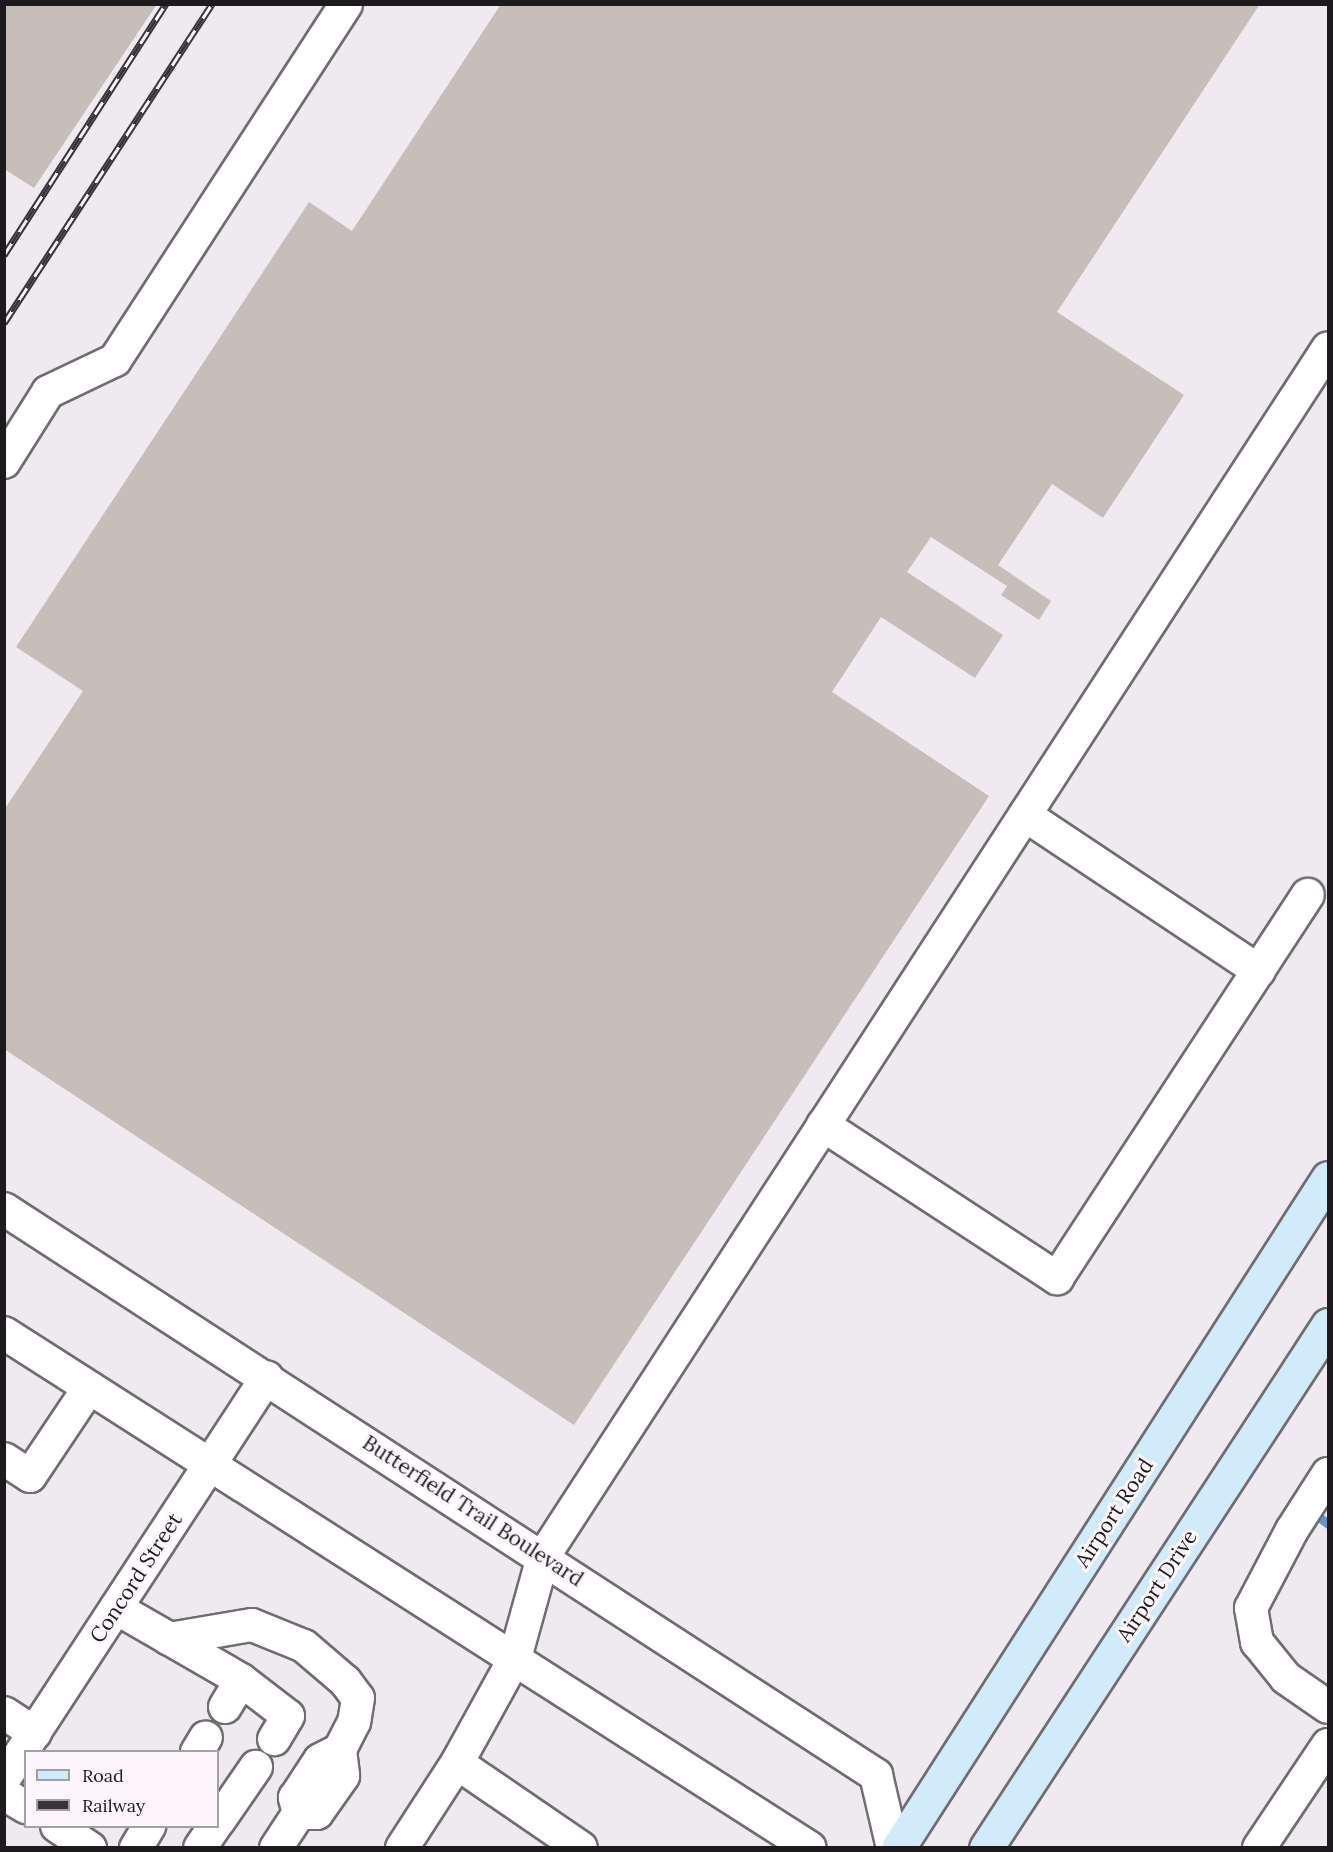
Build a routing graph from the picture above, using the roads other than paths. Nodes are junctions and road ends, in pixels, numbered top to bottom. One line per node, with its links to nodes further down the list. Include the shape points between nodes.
1 (346, 4): 3 (street, via 115,360 48,392)
2 (1329, 348): 4 (street)
3 (4, 462)
4 (1025, 815): 6 (street); 7 (street)
5 (1308, 895): 6 (street)
6 (1259, 971): 7 (street, via 1057,1278)
7 (823, 1125): 17 (street)
8 (1329, 1178): 44 (main road, Airport Road)
9 (4, 1209): 12 (street, Butterfield Trail Boulevard)
10 (1329, 1325): 45 (main road, Airport Drive)
11 (4, 1333): 13 (street)
12 (267, 1377): 15 (street, Concord Street); 17 (street, Butterfield Trail Boulevard)
13 (89, 1388): 14 (street, via 30,1476); 15 (street)
14 (4, 1459)
15 (210, 1465): 18 (street, Concord Street); 20 (street)
16 (1329, 1474): 23 (street, via 1292,1530 1251,1608 1257,1642 1286,1678)
17 (543, 1557): 20 (street); 44 (street, Butterfield Trail Boulevard, via 876,1775)
18 (116, 1608): 19 (street); 25 (street, Concord Street)
19 (169, 1639): 21 (street); 40 (street, via 252,1625 304,1646 345,1681 358,1698 354,1722 340,1750 343,1776 317,1813 298,1813)
20 (515, 1658): 28 (street); 43 (street)
21 (241, 1680): 22 (street); 26 (street, via 288,1716)
22 (225, 1707)
23 (1329, 1707)
24 (4, 1713): 25 (street)
25 (35, 1733): 30 (street, Concord Street)
26 (274, 1739)
27 (1329, 1745): 46 (street)
28 (457, 1763): 41 (street); 42 (street)
29 (255, 1767): 33 (street)
30 (4, 1779)
31 (4, 1794): 32 (street)
32 (24, 1806)
33 (219, 1821)
34 (59, 1828): 37 (street)
35 (148, 1828): 38 (street)
36 (214, 1828): 39 (street)
37 (90, 1848)
38 (136, 1848)
39 (200, 1848)
40 (276, 1848)
41 (402, 1848)
42 (581, 1848)
43 (810, 1848)
44 (896, 1848)
45 (986, 1848)
46 (1258, 1848)

